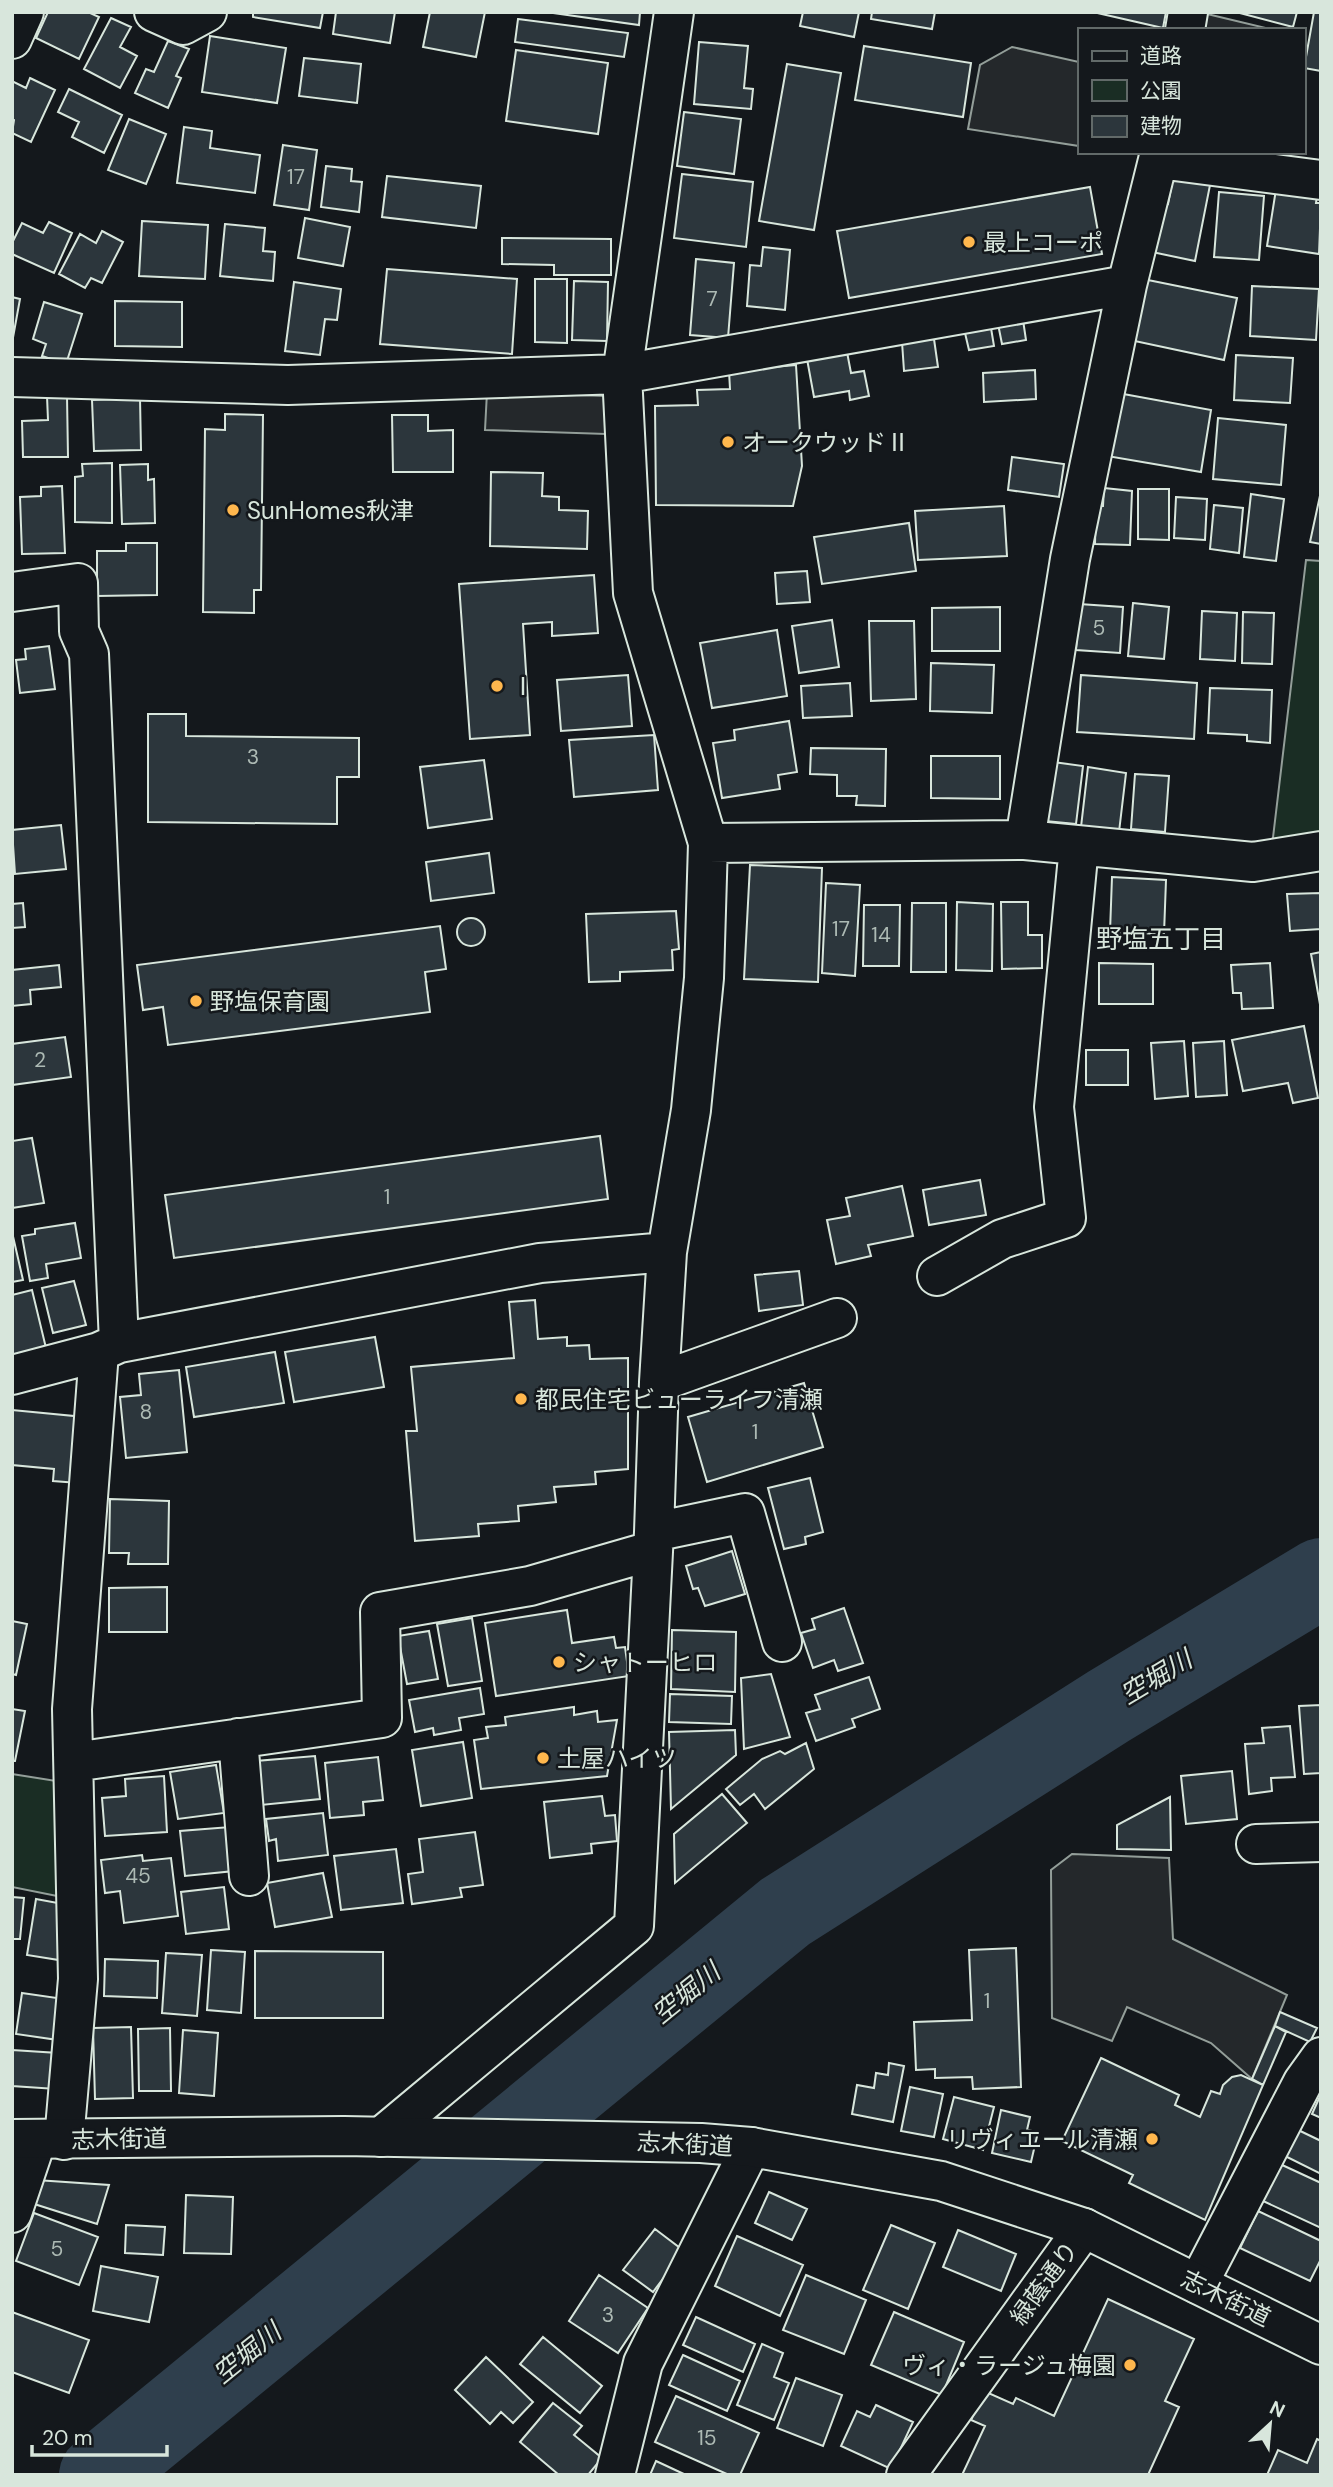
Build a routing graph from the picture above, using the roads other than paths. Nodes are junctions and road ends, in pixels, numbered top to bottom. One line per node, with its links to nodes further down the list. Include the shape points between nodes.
1 (24, 12): 5 (street)
2 (154, 12): 3 (street, via 183,25)
3 (207, 12)
4 (674, 12): 9 (street)
5 (12, 39)
6 (1159, 155): 7 (street); 8 (street)
7 (1321, 180)
8 (1127, 285): 9 (street); 12 (street, via 1070,559)
9 (622, 374): 10 (street, via 288,385); 13 (street, via 633,593)
10 (12, 377)
11 (12, 592): 19 (street, via 78,583 79,631 89,654)
12 (1025, 840): 13 (street); 14 (street)
13 (708, 843): 16 (street, via 704,978 691,1110)
14 (1079, 846): 15 (street, via 1253,862); 17 (street, via 1054,1107 1066,1218 1002,1239)
15 (1321, 851)
16 (667, 1252): 19 (street, via 540,1263); 21 (street)
17 (937, 1276)
18 (837, 1318): 21 (street)
19 (109, 1348): 20 (street); 25 (street, via 72,1709)
20 (12, 1375)
21 (659, 1382): 22 (street)
22 (653, 1542): 23 (street, via 745,1513); 24 (street, via 530,1586 380,1612 382,1718); 30 (street, via 634,1926)
23 (782, 1642)
24 (238, 1738): 25 (street); 28 (street)
25 (74, 1762): 31 (street, via 78,1979)
26 (1321, 1842): 27 (street)
27 (1256, 1844)
28 (249, 1876)
29 (1321, 2057): 35 (street)
30 (396, 2137): 31 (street, 志木街道); 32 (street, 志木街道)
31 (38, 2139): 33 (street)
32 (751, 2147): 34 (street, 志木街道, via 941,2181); 37 (street, via 643,2363)
33 (12, 2213)
34 (1084, 2228): 35 (street, 志木街道); 38 (street, 緑蔭通り)
35 (1198, 2284): 36 (street, 志木街道)
36 (1321, 2345)
37 (615, 2475)
38 (906, 2475)

